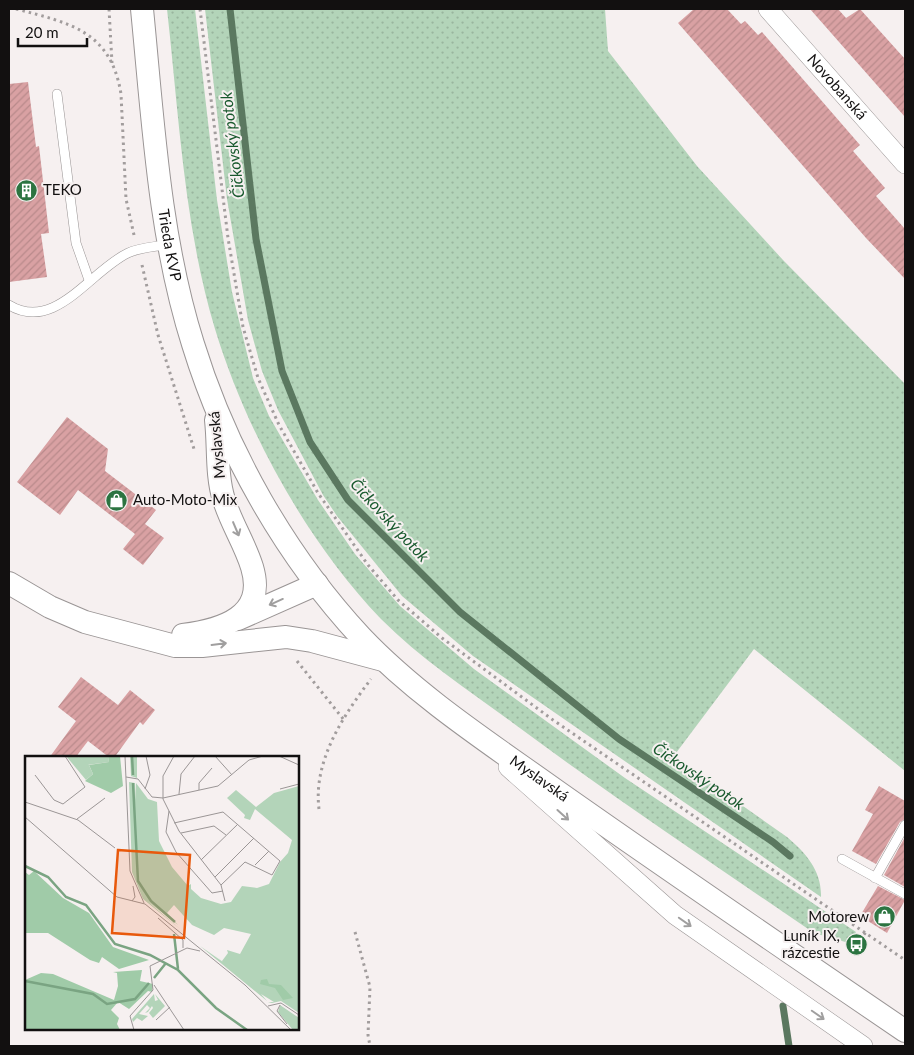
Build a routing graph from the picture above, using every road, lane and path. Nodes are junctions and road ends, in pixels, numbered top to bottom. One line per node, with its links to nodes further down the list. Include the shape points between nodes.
1 (16, 9): 6 (path, via 84,30 105,49)
2 (109, 9): 6 (path)
3 (142, 9): 9 (street, Trieda KVP)
4 (200, 9): 26 (path, via 228,238 243,327 258,378 279,425 314,485 368,565 398,600 442,638 553,720 710,830)
5 (768, 9): 8 (street, Novobanská)
6 (112, 66): 10 (path, via 121,94 126,199)
7 (57, 94): 11 (lane, via 76,243)
8 (905, 164)
9 (170, 244): 10 (lane); 13 (street, Trieda KVP, via 192,341)
10 (138, 250): 11 (lane)
11 (89, 280): 12 (lane, via 62,303 42,313 22,312)
12 (9, 306)
13 (212, 396): 15 (street, Trieda KVP, via 245,470 280,531); 16 (street, Myslavská, one-way to 16, via 221,490 254,577 251,602)
14 (9, 583): 17 (street, Myslavská, via 68,615)
15 (317, 584): 16 (street, one-way to 16); 18 (street, Trieda KVP)
16 (236, 620): 17 (street, Myslavská, via 186,635)
17 (137, 636): 18 (street, Myslavská, one-way to 18, via 192,647 286,637)
18 (384, 660): 19 (street, Myslavská); 20 (path, via 328,749 318,778)
19 (434, 702): 29 (street, Myslavská, via 593,817); 31 (street, one-way to 31, via 675,916)
20 (319, 809)
21 (905, 825): 23 (lane)
22 (842, 859): 23 (lane)
23 (875, 878): 24 (lane)
24 (905, 894)
25 (355, 932): 30 (path, via 370,987)
26 (866, 932): 27 (path); 28 (path)
27 (856, 945)
28 (905, 960)
29 (905, 1031)
30 (370, 1046)
31 (864, 1046)

